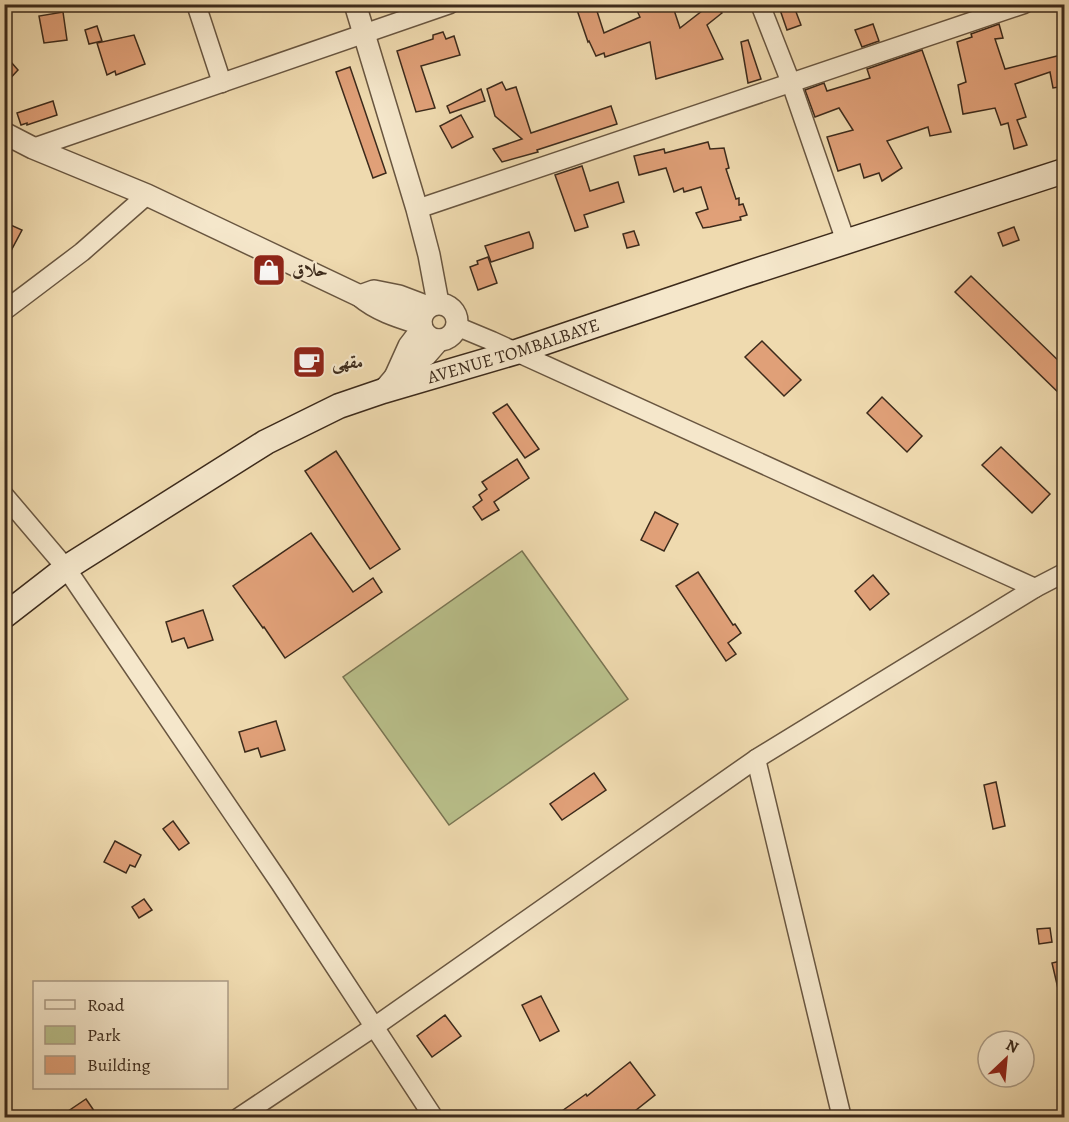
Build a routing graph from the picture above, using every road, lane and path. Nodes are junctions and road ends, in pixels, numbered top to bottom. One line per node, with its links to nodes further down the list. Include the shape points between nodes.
1 (196, 4): 7 (street)
2 (355, 4): 6 (street)
3 (450, 4): 6 (street)
4 (760, 4): 8 (street)
5 (1024, 4): 8 (street)
6 (364, 33): 7 (street); 13 (street)
7 (222, 83): 10 (street)
8 (791, 83): 13 (street); 14 (street)
9 (4, 134): 10 (street)
10 (33, 147): 12 (street)
11 (1065, 171): 14 (main road, AVENUE TOMBALBAYE)
12 (147, 195): 15 (street, via 82,252); 16 (street, via 360,296 394,316)
13 (417, 209): 16 (street, via 429,255)
14 (846, 242): 18 (main road, AVENUE TOMBALBAYE)
15 (4, 311)
16 (429, 321): 17 (street, via 445,339); 17 (street, via 446,305 456,316); 19 (street, via 426,355)
17 (456, 326): 18 (street)
18 (516, 352): 19 (main road, AVENUE TOMBALBAYE); 23 (street)
19 (389, 384): 21 (main road, AVENUE TOMBALBAYE, via 266,442)
20 (4, 495): 21 (street)
21 (66, 568): 24 (main road, AVENUE TOMBALBAYE); 26 (street)
22 (1065, 573): 23 (street)
23 (1035, 588): 25 (street)
24 (4, 616)
25 (756, 759): 26 (street); 29 (street)
26 (375, 1027): 27 (street); 28 (street)
27 (238, 1118)
28 (434, 1118)
29 (842, 1118)

